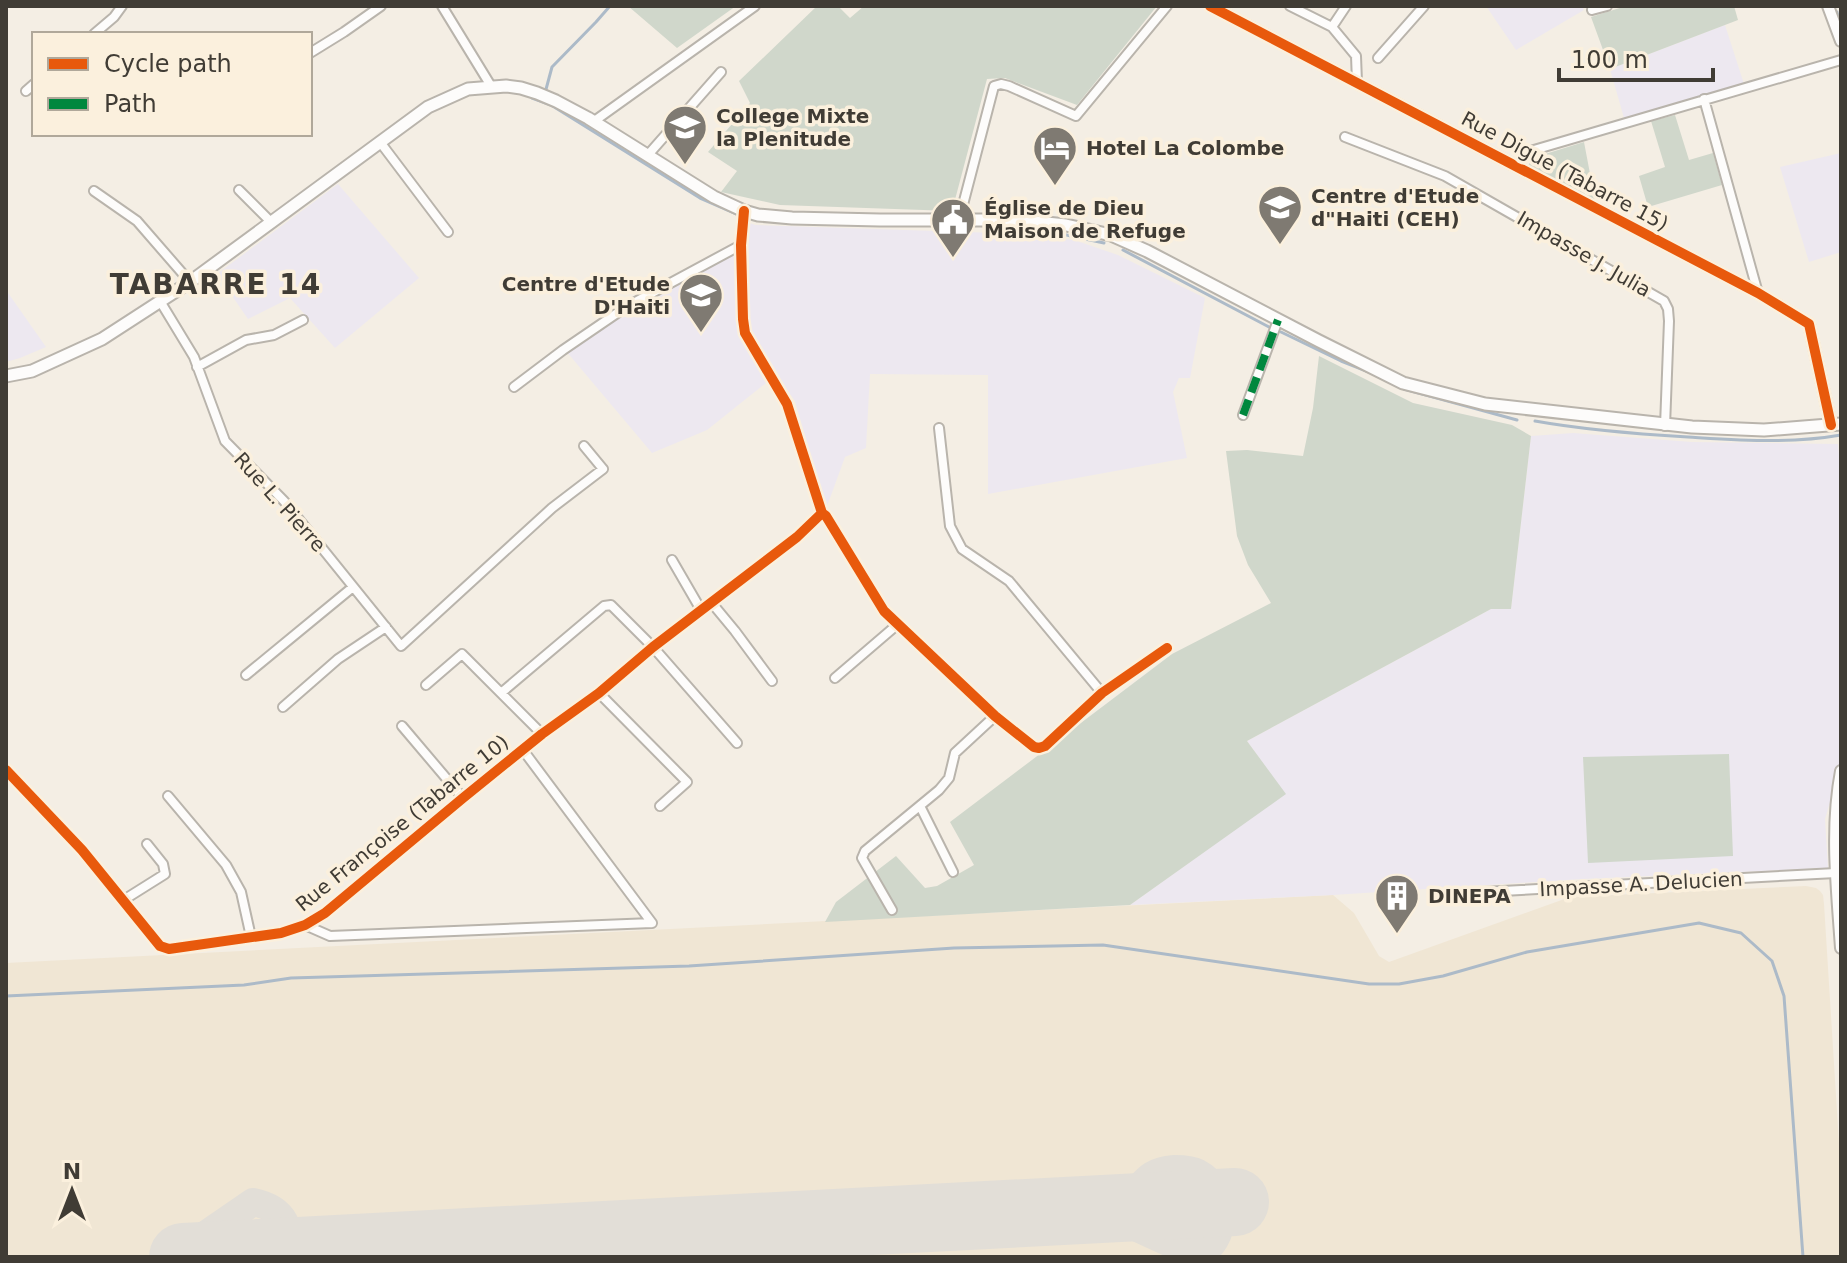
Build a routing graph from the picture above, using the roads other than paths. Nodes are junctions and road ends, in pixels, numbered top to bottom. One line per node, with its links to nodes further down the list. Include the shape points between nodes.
1 (122, 6): 14 (street)
2 (381, 6): 16 (street)
3 (442, 6): 22 (street)
4 (755, 6): 25 (street)
5 (1167, 6): 33 (street, via 1076,116 1009,86 994,86)
6 (1210, 6): 20 (street, Rue Digue (Tabarre 15))
7 (1290, 6): 13 (street)
8 (1346, 6): 13 (street)
9 (1424, 6): 17 (street)
10 (1607, 6): 12 (street)
11 (1830, 7): 15 (street)
12 (1592, 10)
13 (1332, 27): 20 (street, via 1356,56)
14 (96, 32)
15 (1841, 41)
16 (312, 52)
17 (1378, 58)
18 (1841, 60): 24 (street)
19 (721, 72): 28 (street)
20 (1357, 82): 29 (street, Rue Digue (Tabarre 15))
21 (32, 86): 23 (street)
22 (491, 86): 25 (main road, via 537,93); 27 (main road, via 438,101)
23 (26, 91)
24 (1704, 99): 29 (street, via 1527,152); 38 (street)
25 (593, 122): 28 (main road)
26 (1345, 137): 47 (street, Impasse J. Julia, via 1445,176 1664,301 1669,321)
27 (380, 142): 34 (main road); 35 (street)
28 (647, 156): 32 (main road)
29 (1517, 167): 38 (street, Rue Digue (Tabarre 15))
30 (239, 190): 34 (street)
31 (94, 191): 37 (street, via 137,221)
32 (744, 211): 33 (main road, via 782,218); 36 (street)
33 (959, 220): 41 (main road, via 1017,220 1111,235)
34 (272, 223): 37 (main road)
35 (448, 232)
36 (741, 245): 44 (street, via 626,307); 50 (street, via 745,333 787,404)
37 (190, 282): 39 (main road)
38 (1758, 293): 46 (street, Rue Digue (Tabarre 15), via 1809,324)
39 (160, 301): 42 (street, Rue L. Pierre); 43 (main road, via 102,339 32,371)
40 (303, 320): 42 (street, via 274,335 246,340)
41 (1278, 320): 45 (street); 47 (main road, via 1403,383 1449,396)
42 (197, 367): 52 (street, Rue L. Pierre, via 225,441 284,501)
43 (6, 376)
44 (514, 387)
45 (1243, 415)
46 (1836, 425): 47 (main road, via 1764,430)
47 (1665, 426)
48 (939, 428): 65 (street, via 950,526 962,549 1009,581)
49 (584, 446): 56 (street, Rue L. Pierre, via 603,469 552,508 401,646)
50 (822, 513): 53 (street, Rue Françoise (Tabarre 10)); 55 (street, via 884,611)
51 (672, 560): 54 (street)
52 (353, 587): 56 (street, Rue L. Pierre); 59 (street)
53 (711, 602): 54 (street, Rue Françoise (Tabarre 10)); 61 (street)
54 (701, 610): 57 (street, Rue Françoise (Tabarre 10))
55 (898, 624): 60 (street); 67 (street)
56 (386, 627): 66 (street, via 338,659)
57 (653, 647): 63 (street, via 608,604); 64 (street, Rue Françoise (Tabarre 10)); 70 (street)
58 (1167, 648): 65 (street)
59 (246, 675)
60 (835, 678)
61 (772, 681)
62 (426, 685): 63 (street, via 462,654)
63 (501, 693): 69 (street)
64 (599, 693): 69 (street, Rue Françoise (Tabarre 10)); 76 (street, via 687,782)
65 (1102, 693): 67 (street, via 1039,748)
66 (283, 707)
67 (995, 716): 77 (street, via 955,753 949,778)
68 (402, 726): 75 (street)
69 (542, 734): 71 (street, Rue Françoise (Tabarre 10))
70 (737, 743)
71 (523, 750): 75 (street, Rue Françoise (Tabarre 10)); 84 (street, via 652,923 330,936)
72 (6, 770): 82 (street, Rue Françoise (Tabarre 10))
73 (1841, 771): 80 (street)
74 (168, 796): 85 (street, via 226,865 241,892)
75 (463, 798): 84 (street, Rue Françoise (Tabarre 10))
76 (660, 806)
77 (920, 806): 79 (street); 83 (street, via 862,858)
78 (147, 844): 82 (street, via 165,874)
79 (953, 872)
80 (1836, 873): 81 (street, Impasse A. Delucien); 86 (street)
81 (1445, 894)
82 (122, 901): 85 (street, Rue Françoise (Tabarre 10), via 160,946 169,949)
83 (892, 910)
84 (305, 925): 85 (street, Rue Françoise (Tabarre 10))
85 (251, 937)
86 (1841, 948)

